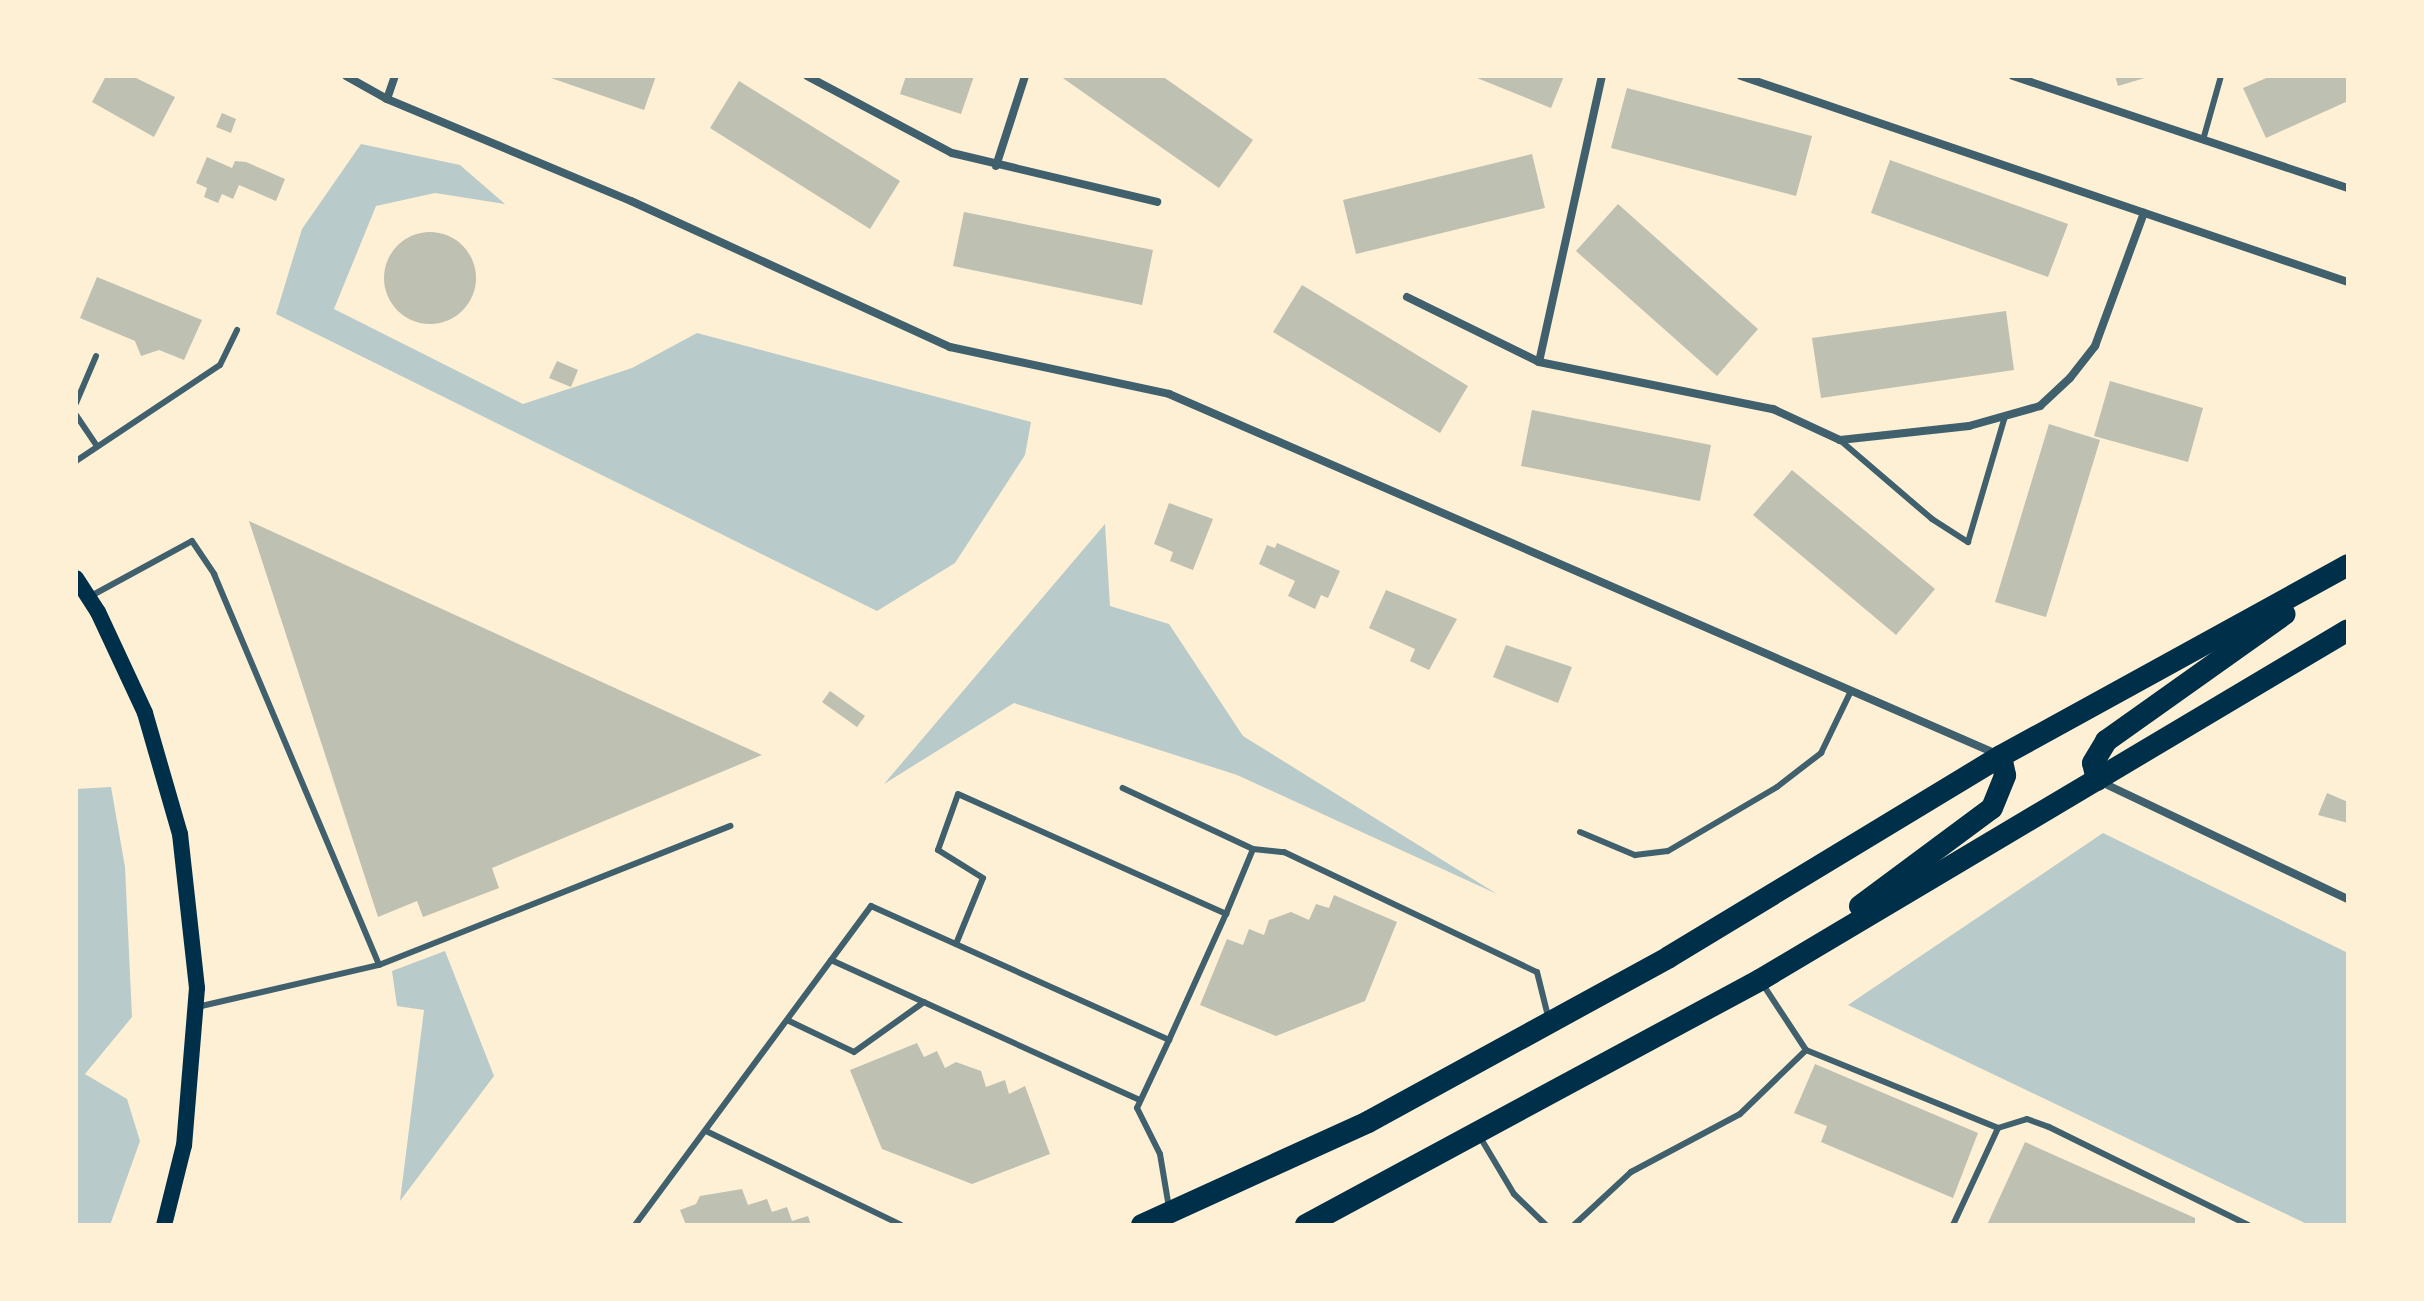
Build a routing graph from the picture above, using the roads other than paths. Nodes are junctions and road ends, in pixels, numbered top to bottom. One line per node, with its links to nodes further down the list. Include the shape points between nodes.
1 (346, 76): 9 (street)
2 (395, 76): 9 (street)
3 (807, 76): 11 (street, via 952,153)
4 (1025, 76): 11 (street)
5 (1602, 76): 19 (street)
6 (1741, 76): 14 (street)
7 (2013, 76): 10 (street)
8 (2221, 76): 10 (lane)
9 (387, 99): 30 (street, via 631,201 950,347 1169,394)
10 (2203, 140): 12 (street)
11 (996, 166): 13 (street)
12 (2348, 188)
13 (1157, 202)
14 (2144, 213): 15 (street); 22 (street, via 2095,346 2040,406)
15 (2348, 282)
16 (1407, 297): 19 (street)
17 (237, 330): 24 (lane, via 220,365)
18 (96, 356): 20 (lane)
19 (1539, 362): 23 (street, via 1773,409)
20 (76, 403)
21 (76, 415): 24 (lane)
22 (2005, 416): 23 (street, via 1969,426); 23 (lane, via 1968,542 1932,519)
23 (1840, 440)
24 (97, 446): 25 (lane)
25 (76, 461)
26 (2348, 567): 31 (highway); 32 (highway, via 2106,741 2093,763)
27 (76, 578): 28 (main road)
28 (89, 597): 41 (lane, via 192,541 214,574); 44 (main road, via 145,713 180,834)
29 (2348, 630): 32 (highway)
30 (1851, 691): 31 (street); 35 (lane, via 1821,753 1777,787 1668,851 1635,855)
31 (2001, 756): 42 (highway, via 2005,775 1992,808); 46 (highway)
32 (2097, 780): 37 (street); 42 (highway)
33 (1123, 788): 36 (lane)
34 (730, 826): 41 (lane)
35 (1580, 832)
36 (1253, 849): 38 (lane); 46 (lane, via 1284,852 1537,972)
37 (2348, 899)
38 (1226, 914): 39 (lane, via 958,794 938,850 983,878); 47 (lane)
39 (956, 944): 40 (lane, via 871,906); 47 (lane)
40 (831, 960): 43 (lane); 45 (lane)
41 (379, 965): 44 (lane)
42 (1760, 980): 48 (lane); 52 (highway)
43 (924, 1002): 45 (lane, via 854,1052); 49 (lane)
44 (196, 1007): 54 (main road, via 184,1145)
45 (787, 1020): 51 (lane)
46 (1550, 1023): 53 (highway)
47 (1169, 1040): 49 (lane)
48 (1806, 1050): 50 (lane); 60 (lane, via 1740,1114 1631,1172)
49 (1140, 1100): 53 (lane, via 1137,1108 1160,1154)
50 (1998, 1128): 61 (lane); 62 (lane, via 2027,1119)
51 (706, 1131): 55 (lane); 56 (lane)
52 (1478, 1133): 58 (highway); 59 (lane, via 1514,1194)
53 (1174, 1219): 57 (highway)
54 (164, 1225)
55 (635, 1225)
56 (901, 1225)
57 (1142, 1225)
58 (1306, 1225)
59 (1546, 1225)
60 (1574, 1225)
61 (1953, 1225)
62 (2248, 1225)

